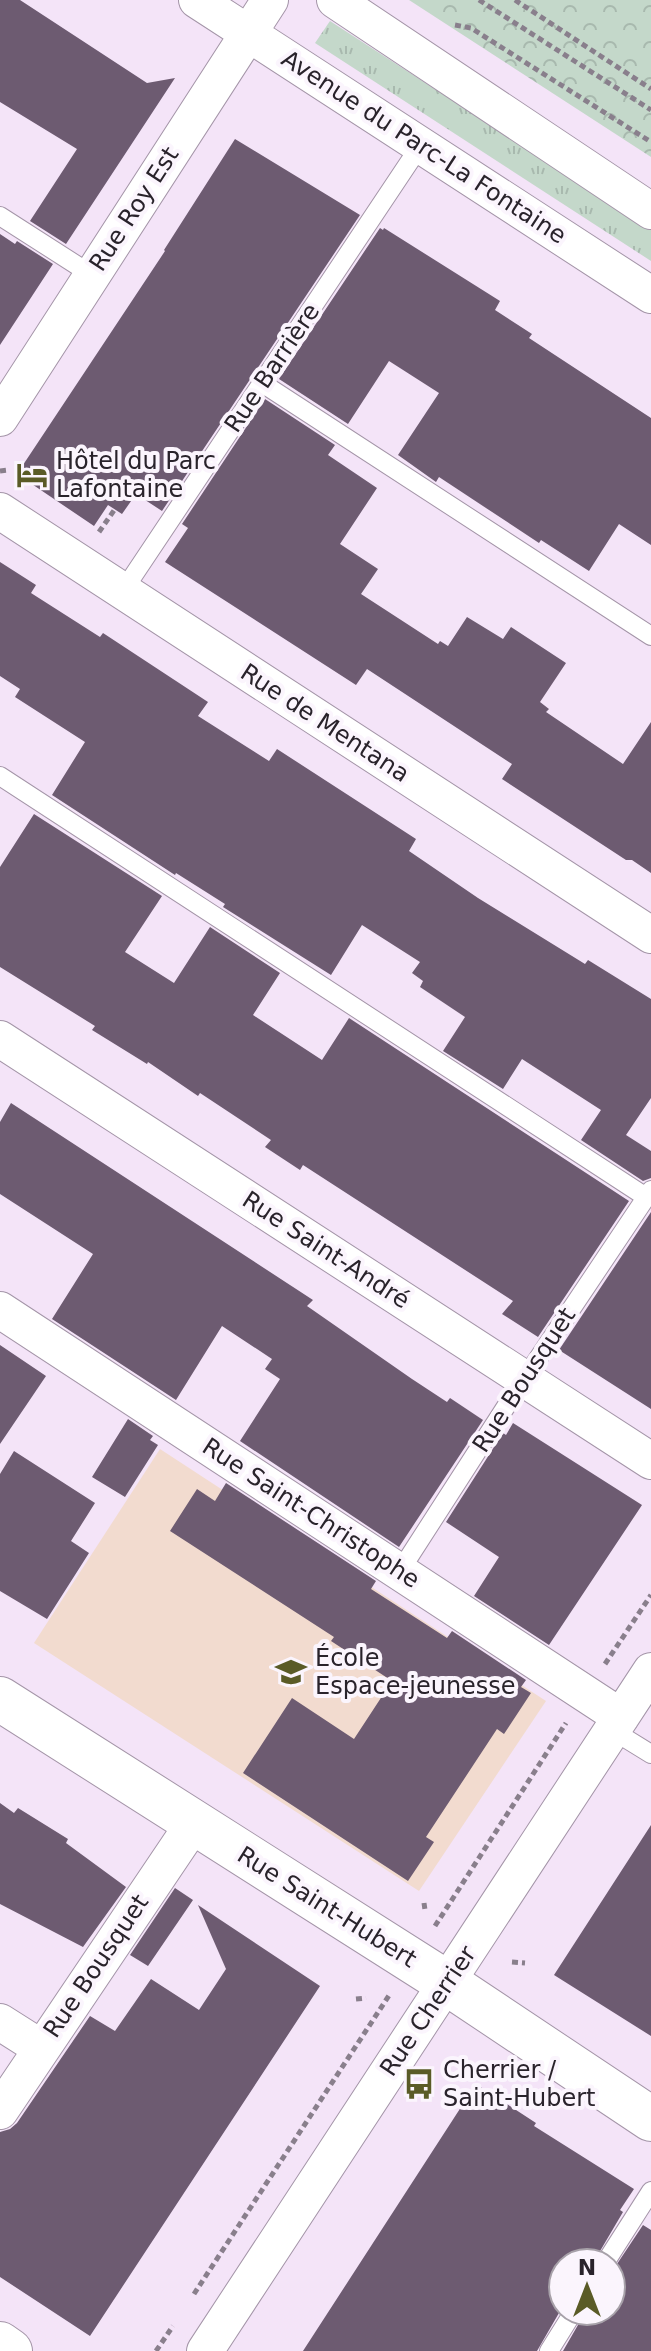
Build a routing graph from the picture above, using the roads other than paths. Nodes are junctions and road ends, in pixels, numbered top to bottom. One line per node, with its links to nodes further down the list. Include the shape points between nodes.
1 (197, 0): 4 (street, Avenue du Parc-La Fontaine)
2 (270, 0): 4 (street, Rue Roy Est)
3 (335, 0): 6 (street)
4 (248, 34): 5 (street, Avenue du Parc-La Fontaine); 8 (street, Rue Roy Est)
5 (420, 146): 9 (street, Avenue du Parc-La Fontaine); 10 (lane, Rue Barrière)
6 (651, 211)
7 (0, 216): 8 (lane)
8 (92, 275): 11 (street, Rue Roy Est)
9 (651, 295)
10 (262, 383): 13 (lane, Rue Barrière); 14 (lane)
11 (0, 418)
12 (0, 511): 13 (street, Rue de Mentana)
13 (123, 591): 16 (street, Rue de Mentana)
14 (651, 636)
15 (0, 776): 18 (lane)
16 (651, 935)
17 (0, 1039): 20 (street, Rue Saint-André)
18 (648, 1194): 20 (lane, Rue Bousquet)
19 (0, 1310): 22 (street, Rue Saint-Christophe)
20 (525, 1378): 21 (street, Rue Saint-André); 22 (lane, Rue Bousquet)
21 (651, 1461)
22 (400, 1571): 25 (street, Rue Saint-Christophe)
23 (651, 1671): 25 (street, Rue Cherrier)
24 (0, 1699): 27 (street, Rue Saint-Hubert)
25 (616, 1723): 26 (lane); 28 (street, Rue Cherrier)
26 (651, 1754)
27 (194, 1823): 28 (street, Rue Saint-Hubert); 30 (street, Rue Bousquet)
28 (447, 1983): 32 (street, Rue Saint-Hubert); 38 (street, Rue Cherrier)
29 (0, 2022): 30 (street)
30 (41, 2048): 31 (street, Rue Bousquet)
31 (0, 2111)
32 (651, 2119)
33 (651, 2191): 34 (lane)
34 (615, 2247)
35 (564, 2327): 39 (lane)
36 (0, 2344): 37 (street)
37 (10, 2351)
38 (205, 2351)
39 (549, 2351)

